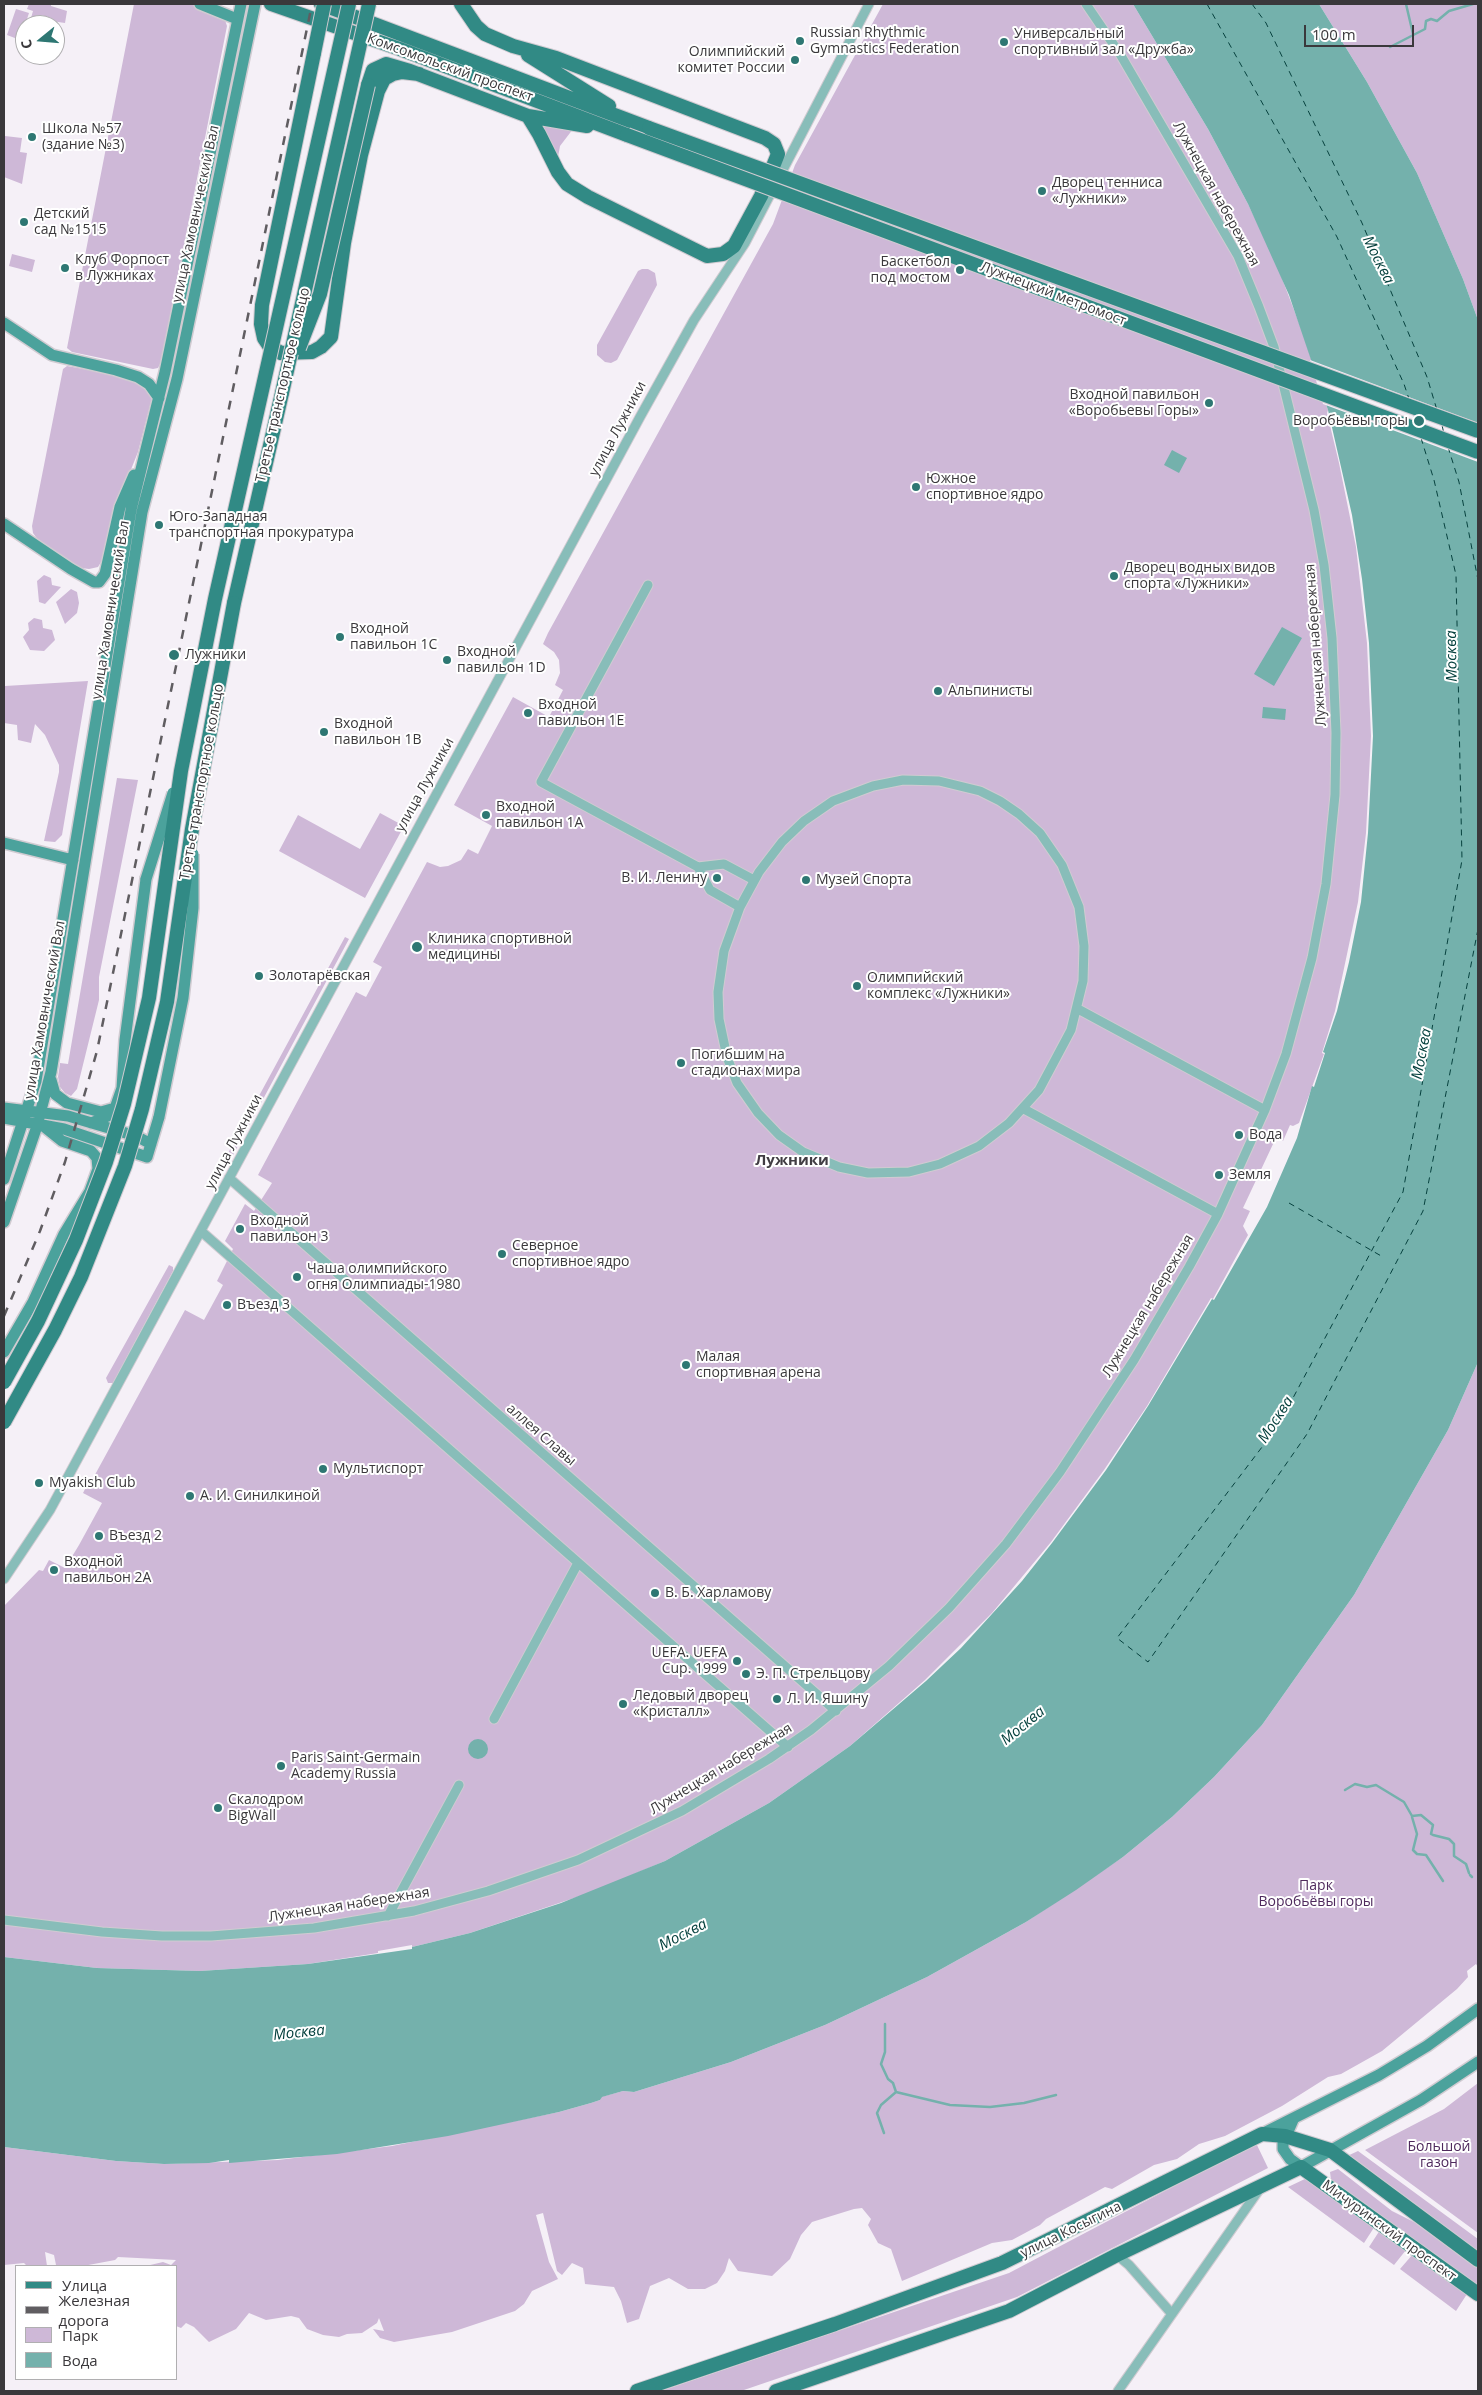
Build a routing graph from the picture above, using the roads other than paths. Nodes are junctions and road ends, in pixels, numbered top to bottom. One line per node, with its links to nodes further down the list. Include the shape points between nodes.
1 (200, 4): 12 (main road)
2 (241, 4): 12 (main road, улица Хамовнический Вал)
3 (255, 4): 23 (main road, улица Хамовнический Вал)
4 (271, 4): 13 (main road, Комсомольский проспект)
5 (323, 4): 15 (main road, bridge, via 262,305 264,338 270,347 281,353 312,352 331,337 344,243 361,155 378,91 384,79 393,74); 18 (main road, Комсомольский проспект)
6 (340, 4): 16 (main road, bridge)
7 (349, 4): 16 (main road, Третье транспортное кольцо, bridge)
8 (369, 4): 26 (main road, Третье транспортное кольцо, bridge)
9 (461, 4): 14 (main road, via 479,30)
10 (869, 4): 21 (street, улица Лужники)
11 (1086, 4): 46 (street, Лужнецкая набережная, via 1120,54 1243,267 1274,347 1323,556 1333,647 1336,725 1335,795 1329,859 1319,927 1306,983 1286,1054)
12 (237, 19): 24 (main road, улица Хамовнический Вал)
13 (374, 41): 15 (main road); 19 (main road, Комсомольский проспект)
14 (513, 46): 18 (main road, via 591,96); 20 (main road, via 556,58)
15 (415, 72): 17 (main road); 26 (main road, bridge, via 386,64 373,70 320,294)
16 (328, 89): 34 (main road, Третье транспортное кольцо, bridge, via 215,599)
17 (528, 116): 19 (main road); 20 (main road, via 567,184 707,256 723,254 734,246 777,159 777,149)
18 (649, 128): 28 (main road, Лужнецкий метромост, bridge)
19 (622, 134): 30 (main road, Лужнецкий метромост, bridge)
20 (772, 141): 21 (street)
21 (791, 152): 53 (street, улица Лужники, via 745,243 694,320 640,417)
22 (4, 323): 25 (main road, via 52,355)
23 (179, 369): 24 (main road); 31 (main road, улица Хамовнический Вал)
24 (164, 375): 25 (main road); 27 (main road, улица Хамовнический Вал)
25 (135, 376): 27 (main road, via 149,384)
26 (282, 393): 35 (main road, Третье транспортное кольцо, bridge, via 234,603)
27 (159, 398): 29 (main road, улица Хамовнический Вал)
28 (1478, 431)
29 (146, 448): 31 (main road, улица Хамовнический Вал); 32 (main road, via 120,508 105,574 99,582 72,569)
30 (1478, 452)
31 (136, 511): 37 (main road, улица Хамовнический Вал); 42 (main road, улица Хамовнический Вал, via 100,770)
32 (4, 524)
33 (648, 585): 38 (street, via 541,782)
34 (181, 770): 43 (main road, bridge, via 146,880); 59 (main road, Третье транспортное кольцо, bridge, via 149,998 124,1104 76,1240 38,1321)
35 (192, 829): 52 (main road, bridge, via 192,921 180,1019); 60 (main road, Третье транспортное кольцо, bridge, via 168,1002 125,1166 81,1277)
36 (4, 843): 37 (main road)
37 (73, 860): 48 (main road, улица Хамовнический Вал, via 36,1081)
38 (698, 867): 39 (street, via 724,864); 40 (street, via 711,892)
39 (754, 880): 40 (street); 41 (street, via 773,852 799,825 826,805 850,793 916,780 958,784 980,791 1000,801 1036,829 1070,880 1079,907 1084,946)
40 (740, 907): 45 (street, via 719,974 721,1033 730,1066 747,1099 767,1124 790,1143 812,1156 850,1170 883,1174 912,1172 973,1150)
41 (1078, 1009): 45 (street, via 1067,1038 1039,1090); 46 (street)
42 (51, 1072): 43 (main road, via 53,1090 62,1100 101,1112 112,1110); 47 (main road, улица Хамовнический Вал)
43 (118, 1103): 50 (main road, via 110,1116)
44 (4, 1108): 48 (main road)
45 (1024, 1108): 55 (street)
46 (1265, 1110): 55 (street, Лужнецкая набережная)
47 (41, 1112): 48 (main road); 50 (main road); 51 (main road, улица Хамовнический Вал)
48 (26, 1116): 49 (main road); 51 (main road); 54 (main road, улица Хамовнический Вал)
49 (4, 1118)
50 (91, 1123): 52 (main road, via 136,1136)
51 (40, 1124): 52 (main road, via 88,1136 147,1157); 56 (main road, улица Хамовнический Вал); 58 (main road, via 59,1139 91,1151 97,1158 98,1169 33,1302)
52 (151, 1144)
53 (229, 1178): 57 (street, улица Лужники); 63 (street, аллея Славы)
54 (4, 1179)
55 (1218, 1214): 63 (street, Лужнецкая набережная, via 1134,1360 1033,1510 949,1608)
56 (4, 1222)
57 (202, 1232): 61 (street); 62 (street, улица Лужники, via 50,1510)
58 (4, 1352)
59 (4, 1382)
60 (4, 1422)
61 (578, 1563): 64 (street); 65 (street)
62 (4, 1579)
63 (836, 1711): 65 (street, Лужнецкая набережная)
64 (494, 1719)
65 (788, 1747): 67 (street, Лужнецкая набережная, via 682,1811 603,1849 488,1891)
66 (459, 1785): 67 (street)
67 (388, 1916): 68 (street, Лужнецкая набережная, via 289,1931 211,1936 119,1934)
68 (4, 1920)
69 (1478, 2009): 71 (main road, улица Косыгина, via 1379,2075)
70 (1478, 2062): 74 (main road, via 1421,2100)
71 (1293, 2120): 72 (main road, улица Косыгина); 73 (main road)
72 (1262, 2134): 73 (main road, Мичуринский проспект); 81 (main road, улица Косыгина, via 1002,2263)
73 (1286, 2136): 74 (main road, Мичуринский проспект); 75 (main road, via 1283,2149)
74 (1330, 2150): 75 (main road); 78 (main road, Мичуринский проспект)
75 (1301, 2167): 76 (main road); 79 (main road, Мичуринский проспект)
76 (1262, 2186): 77 (main road); 80 (street)
77 (1118, 2255): 80 (street); 82 (main road, via 1009,2311)
78 (1478, 2260)
79 (1478, 2294)
80 (1172, 2314): 83 (street)
81 (637, 2391)
82 (776, 2391)
83 (1118, 2391)

